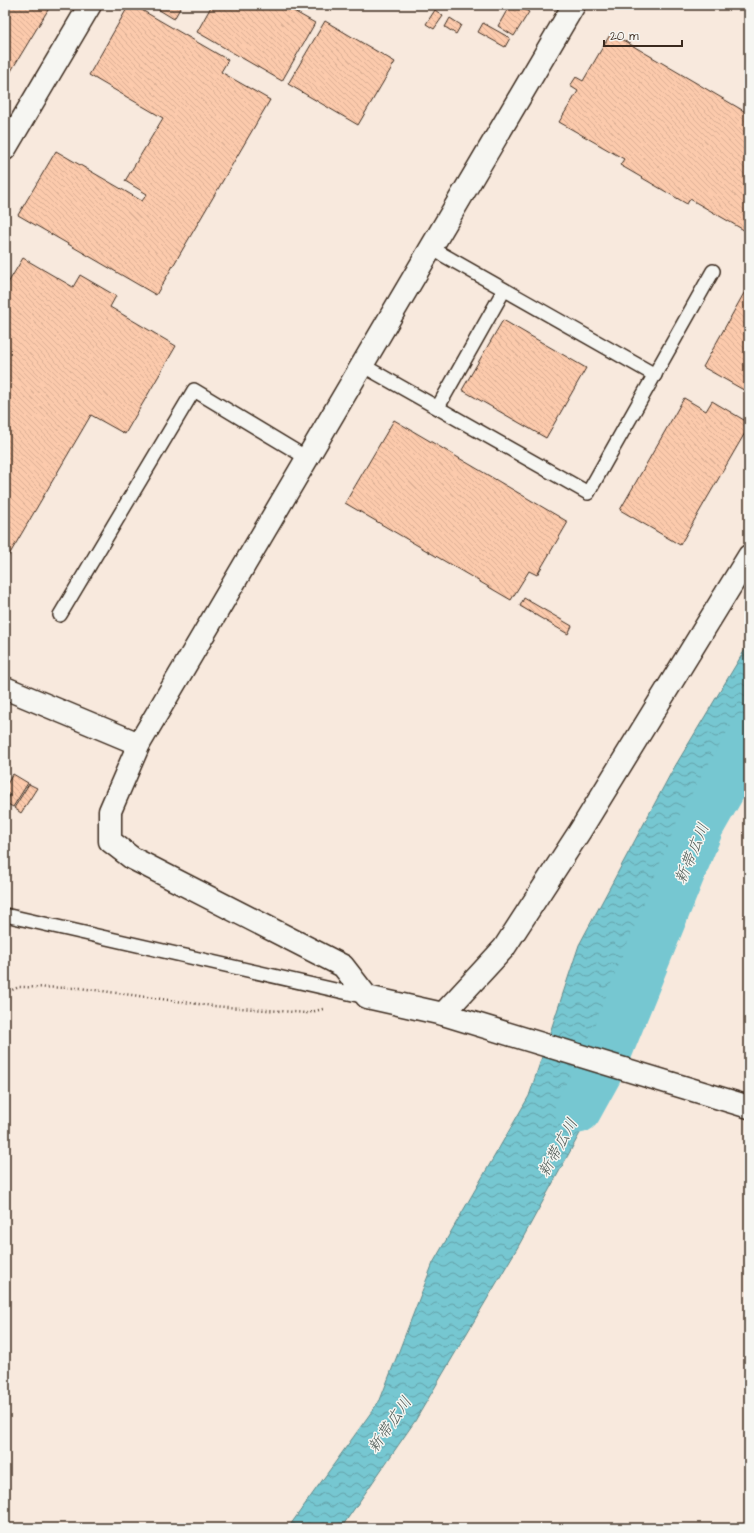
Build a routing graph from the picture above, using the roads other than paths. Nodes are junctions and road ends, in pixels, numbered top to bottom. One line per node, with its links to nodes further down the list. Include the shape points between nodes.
1 (90, 5): 3 (street)
2 (574, 5): 4 (street)
3 (5, 149)
4 (431, 248): 6 (lane); 7 (street)
5 (714, 271): 8 (lane)
6 (504, 290): 8 (lane); 9 (lane)
7 (362, 365): 9 (lane); 10 (street)
8 (655, 375): 9 (lane, via 588,493)
9 (438, 407)
10 (307, 458): 12 (lane, via 194,390); 14 (street)
11 (749, 556): 17 (street, via 580,831 504,948)
12 (60, 615)
13 (5, 688): 14 (street)
14 (139, 744): 16 (street, via 110,811 110,841 132,858 343,966)
15 (5, 915): 16 (lane)
16 (367, 997): 17 (street)
17 (443, 1014): 18 (street)
18 (749, 1107)

